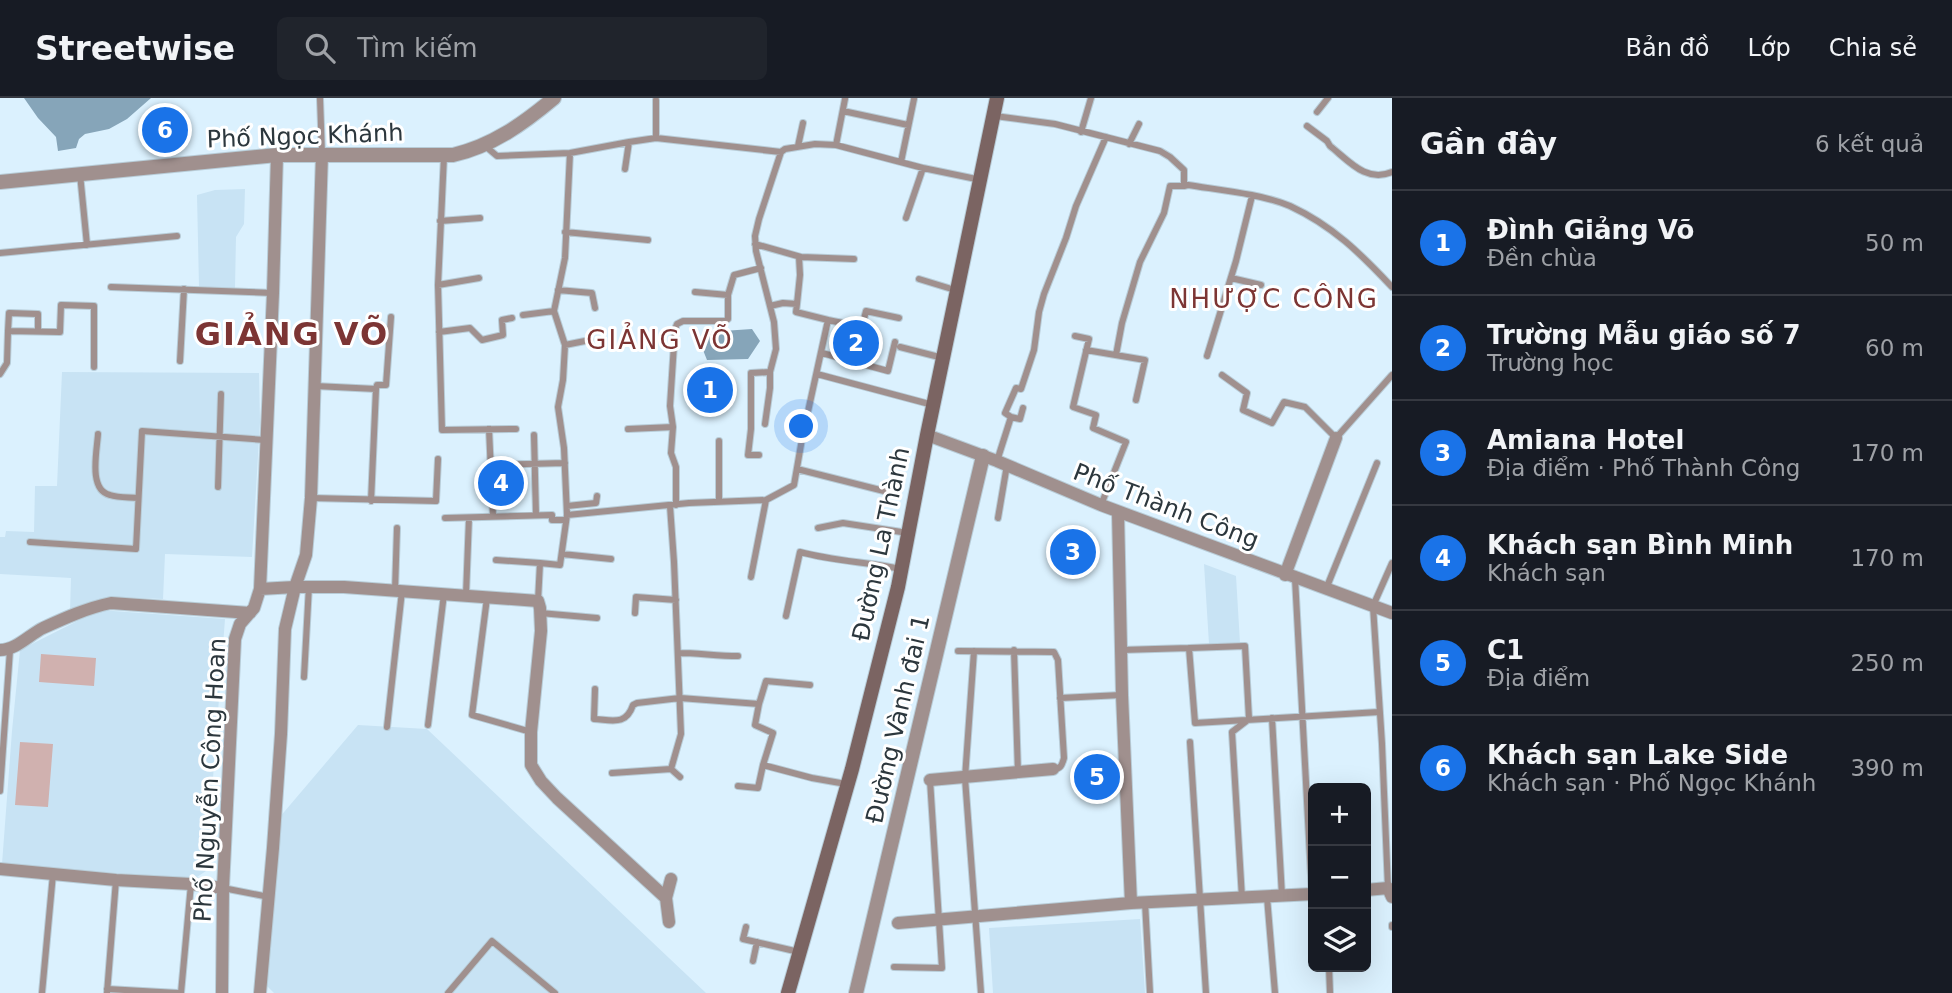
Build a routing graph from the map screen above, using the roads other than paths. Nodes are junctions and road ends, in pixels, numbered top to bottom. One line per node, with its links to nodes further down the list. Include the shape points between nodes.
1 (320, 98): 27 (lane)
2 (554, 98): 21 (street, Phố Ngọc Khánh)
3 (997, 98): 11 (main road, Đường La Thành)
4 (1091, 98): 16 (lane)
5 (1328, 98): 10 (lane)
6 (845, 99): 9 (lane)
7 (914, 99): 14 (lane)
8 (656, 100): 18 (lane)
9 (843, 111): 14 (lane); 22 (lane)
10 (1317, 112)
11 (993, 116): 16 (lane); 34 (main road, Đường La Thành)
12 (803, 123): 23 (lane)
13 (1139, 124): 20 (lane)
14 (908, 125): 29 (lane)
15 (1307, 126): 32 (lane, via 1364,173)
16 (1081, 132): 17 (lane)
17 (1106, 137): 20 (lane); 96 (lane, via 1048,282 1031,361 1021,389 1016,388 1005,413)
18 (656, 138): 19 (lane); 24 (lane)
19 (629, 142): 25 (lane); 31 (lane)
20 (1129, 144): 36 (lane, via 1170,157 1184,170)
21 (484, 145): 25 (lane, via 497,156); 28 (street, Phố Ngọc Khánh)
22 (836, 145): 23 (lane); 29 (lane)
23 (799, 146): 24 (lane)
24 (781, 152): 45 (lane)
25 (570, 153): 41 (lane)
26 (277, 155): 27 (street, Phố Ngọc Khánh); 33 (street, Phố Ngọc Khánh); 61 (street, Phố Nguyễn Công Hoan)
27 (322, 155): 28 (street, Phố Ngọc Khánh); 90 (street)
28 (444, 156): 40 (lane)
29 (901, 162): 30 (lane)
30 (923, 168): 34 (lane); 39 (lane)
31 (625, 169)
32 (1392, 172)
33 (80, 174): 35 (street, Phố Ngọc Khánh); 44 (lane)
34 (981, 180): 59 (main road, Đường La Thành)
35 (0, 182)
36 (1184, 186): 37 (lane); 80 (lane, via 1170,186 1164,213 1140,262)
37 (1252, 196): 51 (lane); 56 (lane, via 1288,205 1335,231)
38 (480, 218): 40 (lane)
39 (906, 218)
40 (440, 221): 53 (lane)
41 (565, 232): 43 (lane); 58 (lane)
42 (177, 236): 44 (lane)
43 (648, 240)
44 (87, 244): 46 (lane)
45 (755, 244): 47 (lane); 49 (lane)
46 (0, 253)
47 (799, 257): 48 (lane); 63 (lane)
48 (854, 258)
49 (761, 268): 62 (lane, via 734,275); 64 (lane)
50 (479, 278): 53 (lane)
51 (1231, 278): 54 (lane); 81 (lane)
52 (919, 279): 59 (lane)
53 (438, 285): 74 (lane)
54 (1261, 285)
55 (111, 287): 57 (lane)
56 (1392, 287)
57 (184, 289): 61 (lane); 83 (lane)
58 (558, 290): 65 (lane, via 592,292); 66 (lane)
59 (957, 291): 82 (main road, Đường La Thành)
60 (695, 292): 62 (lane)
61 (273, 293): 107 (street, Phố Nguyễn Công Hoan)
62 (729, 295): 98 (lane, via 728,319 677,324 670,407)
63 (797, 304): 64 (lane); 71 (lane, via 796,312)
64 (770, 306): 85 (lane, via 776,349)
65 (595, 308)
66 (554, 311): 67 (lane); 77 (lane)
67 (523, 316)
68 (391, 317): 91 (lane, via 386,385)
69 (512, 318): 74 (lane, via 502,320 503,335 482,340 470,328)
70 (899, 318): 71 (lane, via 866,311 862,327)
71 (828, 320): 79 (lane)
72 (8, 331): 73 (lane); 73 (lane, via 9,313 38,314); 86 (lane, via 7,363)
73 (38, 331): 84 (lane, via 60,332 61,305 94,306)
74 (439, 331): 99 (lane, via 442,430)
75 (1075, 336): 78 (lane, via 1089,339)
76 (590, 340): 77 (lane)
77 (565, 345): 113 (lane, via 558,407)
78 (1086, 350): 80 (lane); 126 (lane, via 1073,407 1096,415 1093,428 1125,442)
79 (822, 353): 82 (lane, via 888,371 897,344); 87 (lane)
80 (1116, 355): 93 (lane, via 1145,360)
81 (1207, 356)
82 (943, 358): 94 (main road, Đường La Thành)
83 (180, 361)
84 (94, 367)
85 (770, 372): 97 (lane); 109 (lane, via 751,373 748,455)
86 (0, 374)
87 (817, 374): 94 (lane); 116 (lane)
88 (1222, 375): 106 (lane, via 1248,393 1243,411 1272,423 1284,402 1305,407)
89 (1392, 375): 106 (lane)
90 (315, 386): 91 (lane); 121 (street)
91 (376, 389): 123 (lane)
92 (221, 394): 105 (lane)
93 (1136, 400)
94 (933, 405): 104 (main road, Đường La Thành)
95 (1023, 408): 96 (lane, via 1020,419)
96 (1011, 417): 111 (lane)
97 (765, 424)
98 (673, 427): 101 (lane); 125 (lane)
99 (489, 429): 100 (lane); 115 (lane)
100 (516, 429)
101 (628, 429)
102 (98, 434): 120 (lane, via 95,478 100,489 111,496)
103 (534, 435): 114 (lane)
104 (927, 435): 111 (street, Phố Thành Công); 137 (main road, Đường La Thành)
105 (220, 437): 107 (lane); 117 (lane); 120 (lane, via 142,431)
106 (1336, 438): 145 (street)
107 (265, 440): 149 (street, Phố Nguyễn Công Hoan)
108 (719, 442): 124 (lane)
109 (759, 455)
110 (438, 459): 123 (lane, via 436,500)
111 (996, 461): 126 (street, Phố Thành Công); 134 (lane); 236 (street, Đường Vành đai 1)
112 (1377, 463): 150 (lane)
113 (565, 464): 114 (lane); 127 (lane)
114 (535, 465): 115 (lane); 129 (lane)
115 (491, 466): 130 (lane)
116 (797, 469): 118 (lane); 122 (lane, via 794,485)
117 (218, 487)
118 (888, 492)
119 (597, 496): 127 (lane, via 596,503)
120 (138, 498): 138 (lane, via 136,549)
121 (310, 498): 123 (lane); 148 (street, via 306,555)
122 (766, 499): 124 (lane); 146 (lane)
123 (371, 500)
124 (719, 501): 125 (lane)
125 (673, 505): 133 (lane); 155 (lane)
126 (1101, 505): 128 (street, Phố Thành Công)
127 (567, 506): 133 (lane)
128 (1118, 512): 145 (street, Phố Thành Công); 166 (street)
129 (536, 515): 130 (lane); 133 (lane)
130 (493, 516): 132 (lane)
131 (445, 518): 132 (lane)
132 (469, 518): 153 (lane)
133 (567, 518): 139 (lane)
134 (999, 518)
135 (397, 527): 151 (lane)
136 (818, 528): 137 (lane, via 843,523)
137 (908, 533): 144 (main road, Đường La Thành)
138 (30, 542)
139 (562, 554): 140 (lane); 143 (lane, via 560,565)
140 (611, 559)
141 (496, 560): 143 (lane)
142 (1392, 563): 156 (lane)
143 (540, 564): 157 (lane)
144 (901, 569): 161 (lane, via 800,552); 197 (main road, Đường La Thành)
145 (1290, 576): 150 (street, Phố Thành Công); 179 (lane)
146 (751, 577)
147 (309, 586): 148 (street); 151 (street); 171 (lane)
148 (295, 587): 149 (street); 211 (street, via 285,629)
149 (260, 589): 158 (street, Phố Nguyễn Công Hoan)
150 (1326, 589): 156 (street, Phố Thành Công)
151 (399, 591): 152 (street); 183 (lane)
152 (444, 594): 153 (street); 182 (lane)
153 (466, 595): 154 (street)
154 (486, 598): 157 (street); 184 (lane, via 472,715)
155 (676, 600): 159 (lane, via 636,597); 169 (lane)
156 (1373, 606): 160 (street, Phố Thành Công); 178 (lane)
157 (539, 607): 162 (lane); 184 (street, via 541,631)
158 (250, 613): 164 (street, via 111,603 42,629); 206 (street, Phố Nguyễn Công Hoan, via 235,639)
159 (635, 613)
160 (1392, 613)
161 (786, 616)
162 (597, 618)
163 (1189, 648): 166 (lane); 181 (lane, via 1245,646); 181 (lane, via 1195,723)
164 (5, 650): 185 (lane)
165 (1014, 650): 167 (lane); 176 (lane, via 1054,652); 193 (lane)
166 (1121, 650): 174 (street)
167 (974, 651): 168 (lane); 195 (lane)
168 (958, 652)
169 (678, 653): 170 (lane); 175 (lane)
170 (738, 656)
171 (304, 677)
172 (810, 685): 177 (lane, via 766,681)
173 (595, 689): 175 (lane, via 594,719 621,720 637,703)
174 (1122, 695): 176 (lane); 217 (street)
175 (680, 698): 177 (lane); 190 (lane, via 681,734)
176 (1060, 698): 191 (lane, via 1064,758 1059,769)
177 (759, 704): 189 (lane, via 755,725 773,733)
178 (1379, 712): 179 (lane); 187 (lane)
179 (1303, 717): 180 (lane); 200 (lane)
180 (1272, 718): 181 (lane); 210 (lane)
181 (1249, 719): 214 (lane, via 1231,732)
182 (428, 725)
183 (387, 727)
184 (531, 732): 213 (street, via 531,765 541,781)
185 (2, 735): 199 (lane)
186 (1190, 742): 215 (lane)
187 (1382, 744): 188 (lane); 208 (lane)
188 (1392, 744)
189 (764, 765): 197 (lane); 198 (lane, via 758,788)
190 (671, 769): 192 (lane); 194 (lane)
191 (1053, 769): 193 (street)
192 (612, 773)
193 (1018, 773): 195 (street)
194 (680, 777)
195 (965, 778): 196 (street); 218 (lane)
196 (930, 780): 219 (lane)
197 (847, 784): 224 (main road, Đường La Thành)
198 (738, 786)
199 (0, 791)
200 (1310, 846)
201 (0, 869): 202 (street)
202 (53, 874): 204 (street); 229 (lane)
203 (671, 879): 213 (street)
204 (116, 880): 205 (street); 228 (lane)
205 (191, 884): 206 (street); 230 (lane)
206 (223, 888): 211 (lane); 231 (street, Phố Nguyễn Công Hoan)
207 (1371, 890): 208 (street)
208 (1390, 892)
209 (1308, 894): 210 (street)
210 (1282, 896): 212 (street)
211 (269, 897): 232 (street)
212 (1267, 897): 214 (street); 240 (lane)
213 (666, 898): 220 (street)
214 (1242, 898): 215 (street)
215 (1200, 900): 216 (street); 239 (lane)
216 (1145, 902): 217 (street); 238 (lane)
217 (1131, 903): 218 (street)
218 (976, 916): 219 (street); 237 (lane)
219 (940, 920): 221 (street); 226 (lane, via 942,968)
220 (669, 922)
221 (898, 923)
222 (746, 927): 223 (lane, via 743,939)
223 (757, 942): 224 (lane); 225 (lane)
224 (799, 952): 235 (main road, Đường La Thành)
225 (753, 961)
226 (894, 967)
227 (1329, 972): 241 (lane)
228 (107, 991): 230 (lane)
229 (42, 993)
230 (180, 993)
231 (222, 993)
232 (260, 993)
233 (448, 993): 234 (lane, via 492,941)
234 (555, 993)
235 (788, 993)
236 (856, 993)
237 (981, 993)
238 (1150, 993)
239 (1206, 993)
240 (1275, 993)
241 (1330, 993)

